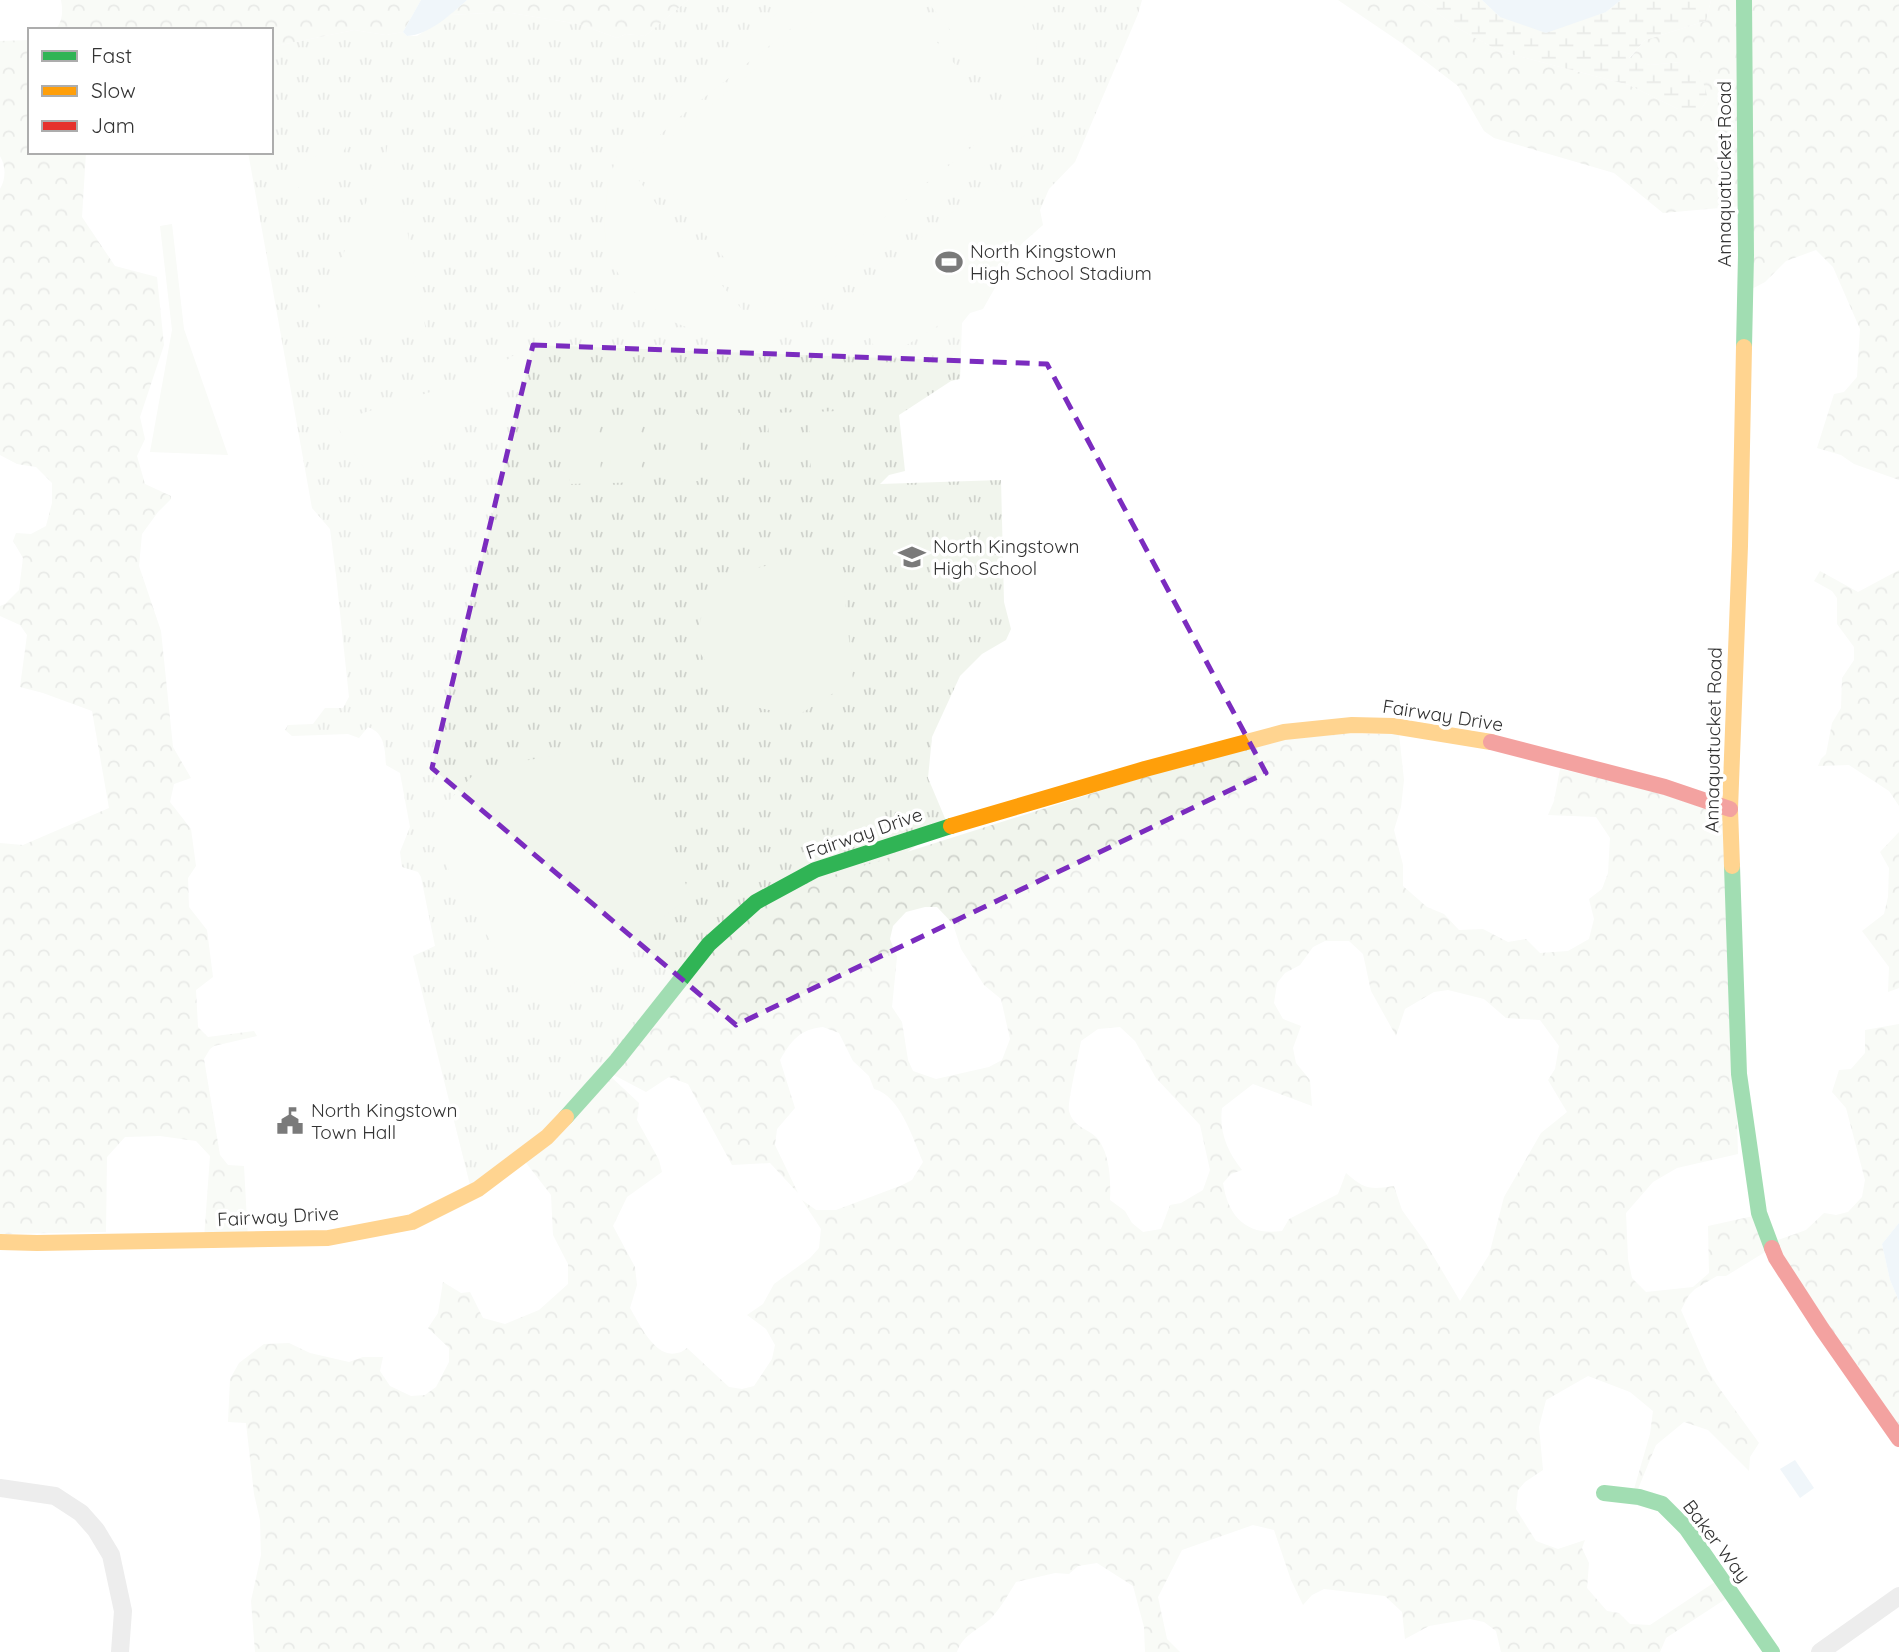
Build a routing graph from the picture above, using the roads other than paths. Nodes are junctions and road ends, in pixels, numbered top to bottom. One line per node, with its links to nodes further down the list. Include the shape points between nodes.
1 (1744, 0): 2 (street, Annaquatucket Road, via 1746,255)
2 (1730, 809): 3 (street, Fairway Drive, via 1665,786 1490,741 1393,726 1284,732 973,819 815,870 756,902 709,944 617,1060 547,1137 478,1189 412,1222 328,1238); 4 (street, Annaquatucket Road, via 1739,1074 1759,1213 1776,1258)
3 (0, 1242)
4 (1899, 1439)
5 (0, 1488): 8 (street, via 55,1496 81,1513 96,1530 111,1555 123,1611)
6 (1604, 1493): 9 (street, Baker Way, via 1662,1504 1686,1528)
7 (1899, 1596): 10 (street)
8 (120, 1652)
9 (1772, 1652)
10 (1820, 1652)

